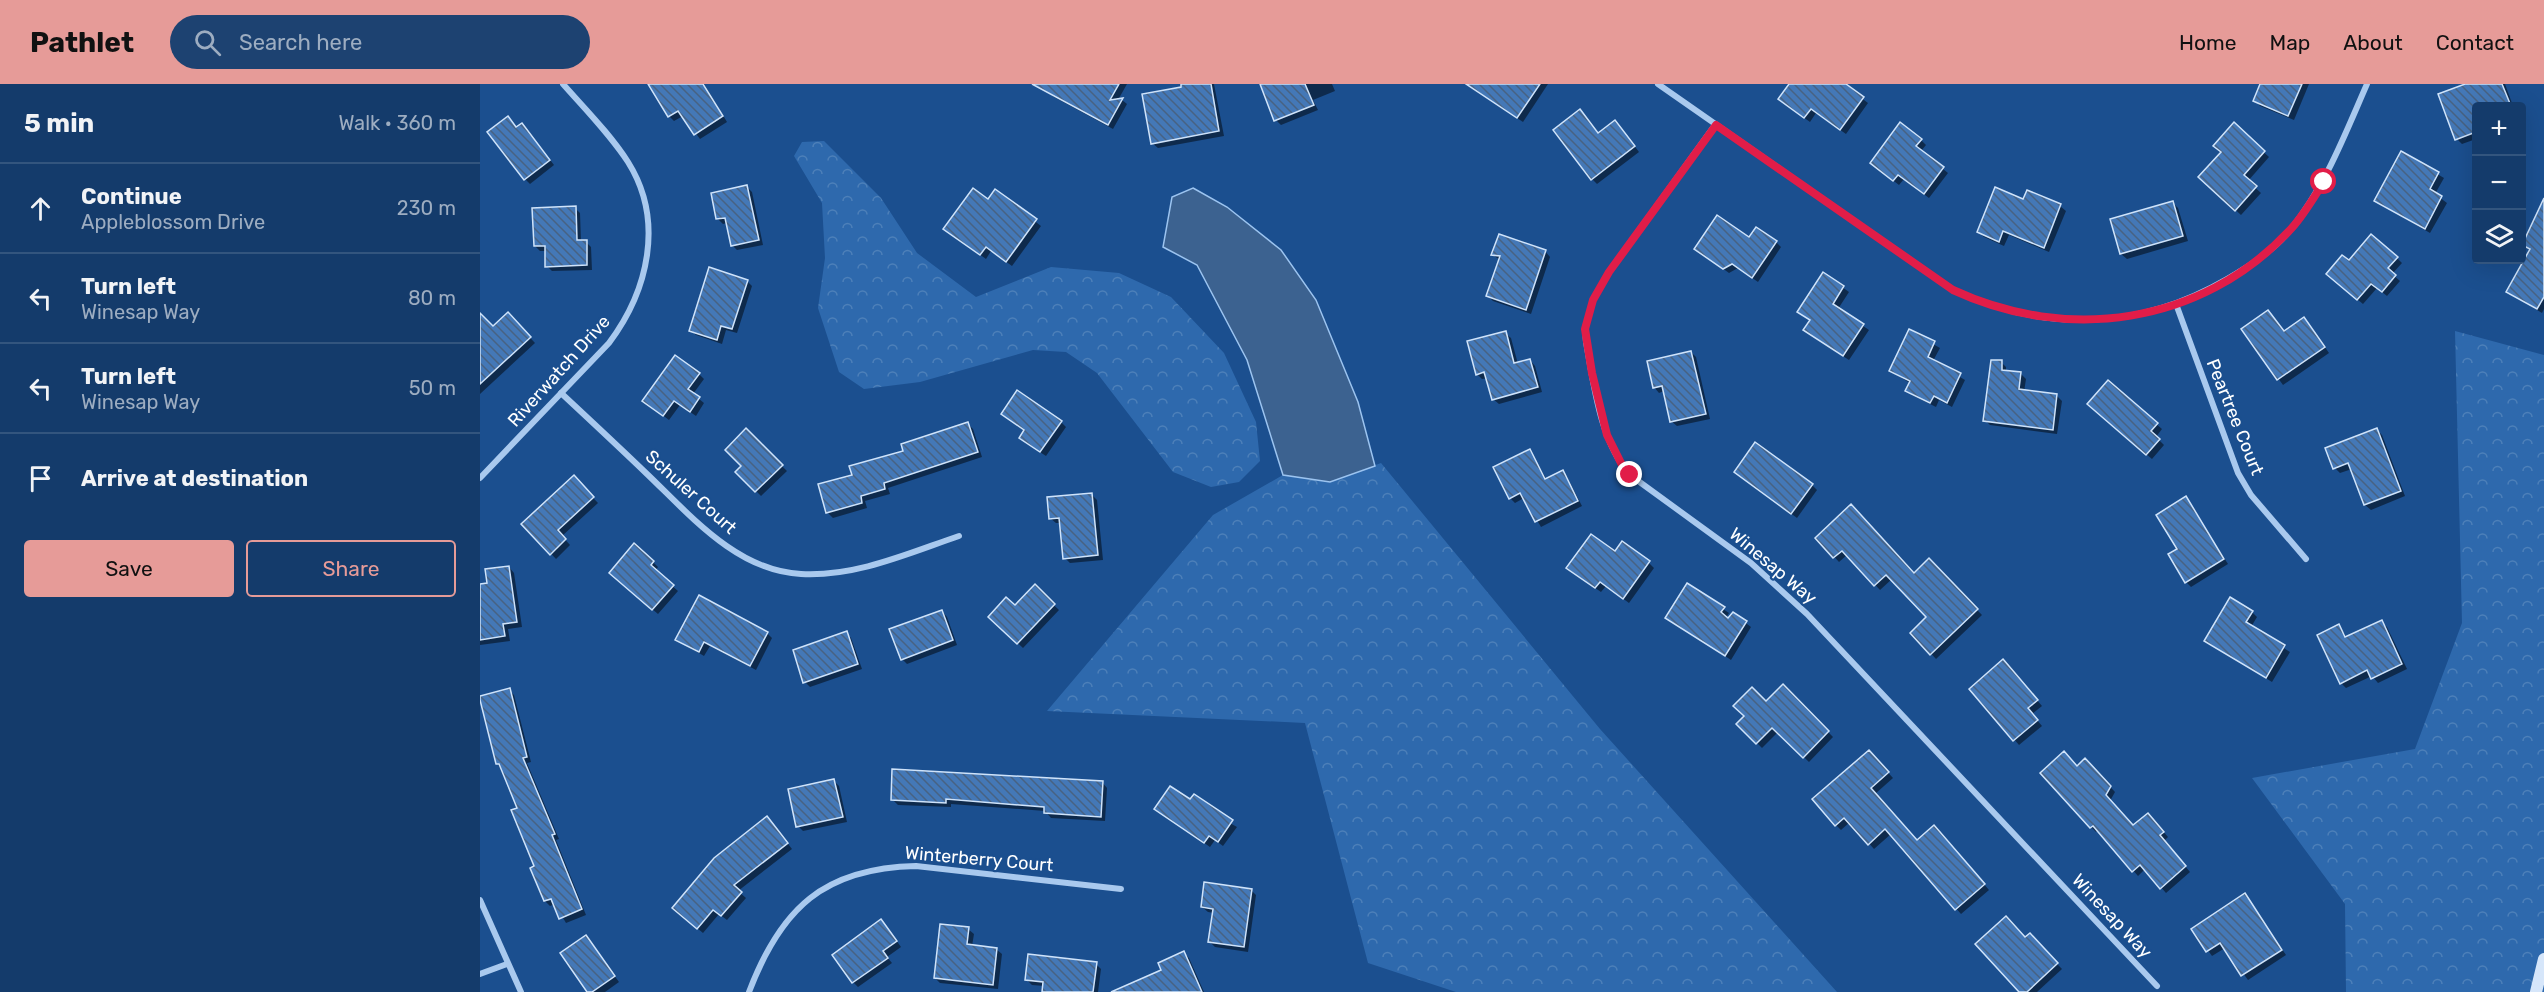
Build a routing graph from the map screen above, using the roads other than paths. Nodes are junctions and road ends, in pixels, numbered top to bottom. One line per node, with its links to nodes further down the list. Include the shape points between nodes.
1 (563, 84): 6 (street, Riverwatch Drive, via 629,164 644,205 648,250 638,295 623,324)
2 (1658, 84): 4 (street)
3 (2367, 84): 5 (street, via 2324,182 2290,230 2252,264)
4 (1716, 125): 5 (street, via 1928,274 1982,303 2014,313 2091,320 2134,316); 15 (street, Winesap Way, via 1609,272 1593,300 1585,329 1586,342 1607,435 1622,465 1630,475 1751,563 1800,607)
5 (2176, 304): 9 (street, Peartree Court, via 2238,472 2251,495)
6 (561, 393): 7 (street, Riverwatch Drive); 8 (street, Schuler Court, via 714,538 757,563 799,574 841,572)
7 (480, 478)
8 (959, 536)
9 (2306, 559)
10 (1121, 889): 17 (street, Winterberry Court, via 916,866 882,867 848,876 796,910 769,944)
11 (480, 900): 13 (street)
12 (2544, 959): 18 (street)
13 (507, 964): 14 (street); 16 (street)
14 (480, 974)
15 (2157, 986)
16 (521, 992)
17 (749, 992)
18 (2536, 992)

